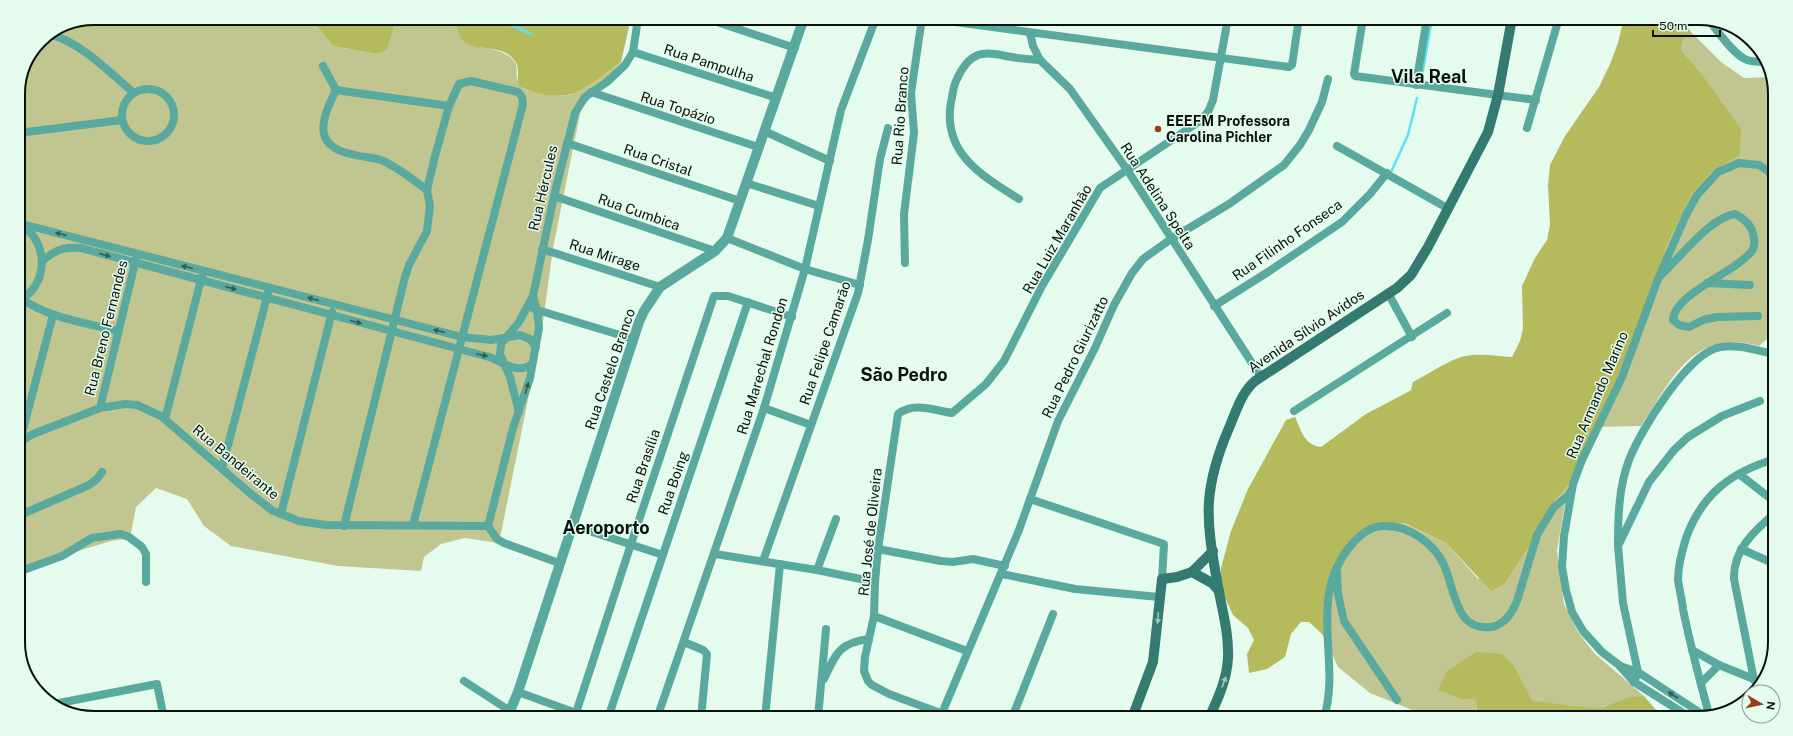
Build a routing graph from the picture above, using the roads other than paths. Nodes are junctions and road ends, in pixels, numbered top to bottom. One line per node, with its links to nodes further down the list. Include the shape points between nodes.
1 (637, 25): 17 (street)
2 (726, 25): 16 (street)
3 (802, 25): 16 (street, Rua Castelo Branco)
4 (873, 25): 39 (street, Rua Marechal Rondon, via 843,103)
5 (923, 25): 59 (street, Rua Rio Branco, via 911,93 914,133 904,214)
6 (973, 25): 14 (street)
7 (1227, 25): 18 (street, Rua Luiz Maranhão)
8 (1298, 25): 18 (street, via 1292,65 1289,67)
9 (1362, 25): 23 (street, via 1354,74 1357,77)
10 (1426, 25): 23 (street)
11 (1511, 25): 27 (main road, Avenida Sílvio Avidos)
12 (1557, 25): 29 (street)
13 (1715, 27): 20 (street, via 1732,49 1742,57)
14 (1030, 33): 18 (street); 19 (street, Rua Adelina Spelta)
15 (56, 36): 26 (street, via 74,44)
16 (795, 48): 28 (street, Rua Castelo Branco)
17 (633, 52): 25 (street, Rua Hércules, via 626,65 616,75); 28 (street, Rua Pampulha)
18 (1221, 58): 40 (street, Rua Luiz Maranhão, via 1213,100 1206,115)
19 (1040, 60): 40 (street, Rua Adelina Spelta, via 1070,89); 46 (street, via 991,54 977,55 961,71 954,85 949,111 951,130 956,145 965,159 992,182)
20 (1760, 62)
21 (323, 66): 24 (street)
22 (1328, 79): 53 (street, Rua Pedro Giurizatto, via 1322,102 1309,130 1284,164 1230,204)
23 (1416, 85): 27 (street)
24 (336, 90): 30 (street); 44 (street, via 322,123 325,138 343,152 391,164)
25 (591, 92): 36 (street, Rua Hércules, via 575,113); 38 (street, Rua Topázio)
26 (134, 93): 31 (street, via 125,102); 31 (street, via 146,88 163,93 173,107 173,124 162,137 146,141 130,135)
27 (1498, 95): 29 (street); 49 (main road, Avenida Sílvio Avidos, via 1488,132)
28 (777, 98): 34 (street, Rua Castelo Branco)
29 (1536, 100): 33 (street)
30 (449, 106): 44 (street); 87 (street, via 457,86 471,81 518,92 523,101)
31 (122, 120): 35 (street)
32 (888, 128): 65 (street, Rua Felipe Camarão, via 880,159)
33 (1527, 128)
34 (764, 131): 38 (street, Rua Castelo Branco); 39 (street)
35 (25, 132)
36 (567, 143): 45 (street, Rua Hércules); 47 (street, Rua Cristal)
37 (1337, 146): 42 (street)
38 (758, 148): 43 (street, Rua Castelo Branco)
39 (830, 161): 48 (street, Rua Marechal Rondon)
40 (1128, 171): 53 (street, Rua Adelina Spelta); 102 (street, Rua Luiz Maranhão, via 1109,181 1096,194 1042,286 1004,361 986,384 952,413 917,407 908,408)
41 (1768, 171): 62 (street, Rua Armando Marino, via 1759,165 1739,163 1718,172 1693,202)
42 (1387, 173): 49 (street); 77 (street, Rua Filinho Fonseca, via 1342,222)
43 (746, 183): 47 (street, Rua Castelo Branco); 48 (street)
44 (427, 190): 84 (street, via 430,206 427,232 407,271)
45 (554, 196): 54 (street, Rua Hércules); 55 (street, Rua Cumbica)
46 (1019, 199)
47 (740, 201): 52 (street, Rua Castelo Branco)
48 (819, 206): 60 (street, Rua Marechal Rondon)
49 (1449, 209): 69 (main road, Avenida Sílvio Avidos, via 1416,268 1404,282)
50 (25, 225): 56 (street, one-way to 50)
51 (25, 227): 57 (street, via 35,238)
52 (727, 238): 55 (street, Rua Castelo Branco); 60 (street)
53 (1171, 239): 77 (street, Rua Adelina Spelta); 113 (street, Rua Pedro Giurizatto, via 1136,266 1114,305 1058,421)
54 (542, 249): 67 (street, Rua Mirage); 71 (street, Rua Hércules)
55 (715, 251): 67 (street, Rua Castelo Branco)
56 (137, 254): 58 (street, Rua Breno Fernandes); 61 (street, one-way to 56)
57 (43, 260): 58 (street, one-way to 58, via 67,247 81,248); 70 (street, via 38,282)
58 (135, 263): 63 (street); 85 (street, Rua Breno Fernandes)
59 (905, 263)
60 (805, 268): 65 (street); 83 (street, Rua Marechal Rondon)
61 (203, 271): 63 (street); 68 (street)
62 (1658, 278): 64 (street, via 1716,222 1735,214 1752,229 1754,247 1744,259); 111 (street, Rua Armando Marino, via 1622,377 1582,460)
63 (201, 280): 72 (street, one-way to 72); 104 (street)
64 (1706, 283): 66 (street); 82 (street, via 1677,308 1673,315 1675,322 1689,327 1717,317)
65 (860, 285): 105 (street, Rua Felipe Camarão)
66 (1750, 285)
67 (660, 287): 90 (street, Rua Castelo Branco, via 644,311)
68 (269, 288): 72 (street); 75 (street, one-way to 68)
69 (1388, 293): 88 (street); 96 (main road, Avenida Sílvio Avidos)
70 (25, 296)
71 (533, 296): 76 (street, Rua Hércules); 78 (street)
72 (267, 298): 81 (street); 108 (street)
73 (25, 302): 80 (street)
74 (748, 302): 83 (street); 122 (street, Rua Brasília, via 728,296 714,296); 128 (street, Rua Boing)
75 (334, 305): 81 (street); 84 (street)
76 (527, 306): 78 (street); 89 (street, Rua Hércules)
77 (1214, 306): 96 (street, Rua Adelina Spelta)
78 (538, 310): 90 (street); 91 (street)
79 (1447, 313): 88 (street)
80 (53, 314): 85 (street); 103 (street)
81 (331, 315): 86 (street, one-way to 86); 115 (street)
82 (1758, 316)
83 (792, 317): 99 (street, Rua Marechal Rondon)
84 (395, 321): 86 (street); 87 (street, one-way to 84)
85 (118, 331): 98 (street, Rua Breno Fernandes)
86 (392, 332): 92 (street); 120 (street)
87 (462, 337): 89 (street); 92 (street)
88 (1412, 337): 100 (street)
89 (505, 339): 91 (street, via 526,336); 94 (street, Rua Hércules, via 500,349)
90 (633, 339): 119 (street, Rua Castelo Branco)
91 (536, 347): 95 (street)
92 (459, 349): 94 (street, one-way to 94); 118 (street)
93 (1768, 353): 123 (street, via 1737,346 1720,346 1694,362 1672,387 1629,460 1620,499)
94 (503, 362): 95 (street, via 520,369); 101 (street, Rua Hércules)
95 (532, 364): 101 (street, one-way to 95)
96 (1261, 377): 126 (main road, Avenida Sílvio Avidos, via 1248,387 1242,397 1223,443 1211,482 1209,518)
97 (1760, 401): 123 (street, via 1722,416 1688,437 1674,450 1649,482)
98 (100, 408): 104 (street, Rua Bandeirante, via 137,405 150,409); 106 (street, Rua Bandeirante)
99 (764, 408): 105 (street); 127 (street, Rua Marechal Rondon)
100 (1294, 411)
101 (519, 412): 121 (street)
102 (898, 414): 124 (street, Rua José de Oliveira)
103 (25, 419)
104 (165, 419): 108 (street, Rua Bandeirante)
105 (811, 425): 129 (street, Rua Felipe Camarão)
106 (25, 439)
107 (1768, 461): 110 (street, via 1751,466)
108 (222, 468): 115 (street, Rua Bandeirante, via 262,503)
109 (102, 472): 114 (street, via 89,484)
110 (1739, 474): 112 (street); 149 (street, via 1717,489 1702,504 1684,545 1678,580)
111 (1574, 484): 134 (street, via 1569,495 1554,507 1537,535 1512,611 1503,622 1495,626 1480,627 1464,618 1439,557 1420,538 1402,528 1384,526 1360,535 1342,556); 151 (street, Rua Armando Marino, via 1562,553 1566,590 1572,612 1583,631 1602,652)
112 (1768, 497)
113 (1030, 499): 133 (street, Rua Pedro Giurizatto); 139 (street, via 1164,544)
114 (25, 513)
115 (281, 514): 120 (street, Rua Bandeirante, via 312,524)
116 (836, 519): 136 (street)
117 (1768, 519): 125 (street, via 1750,536)
118 (413, 525): 120 (street, Rua Bandeirante); 121 (street, Rua Bandeirante)
119 (572, 525): 122 (street); 131 (street, Rua Castelo Branco)
120 (344, 526)
121 (488, 526): 131 (street, via 504,543)
122 (631, 544): 128 (street); 167 (street, Rua Brasília)
123 (1618, 546): 153 (street, via 1623,604)
124 (878, 549): 133 (street, via 941,561 973,559); 141 (street, Rua José de Oliveira)
125 (1741, 549): 130 (street); 155 (street, via 1734,567 1734,579)
126 (1213, 551): 137 (main road); 142 (main road, Avenida Sílvio Avidos)
127 (715, 554): 129 (street); 148 (street, Rua Marechal Rondon)
128 (663, 555): 168 (street, Rua Boing)
129 (763, 561): 132 (street)
130 (1768, 561)
131 (559, 563): 159 (street, Rua Castelo Branco)
132 (780, 564): 136 (street); 171 (street)
133 (1005, 566): 138 (street, Rua Pedro Giurizatto)
134 (1337, 567): 160 (street, via 1338,594 1344,621); 178 (street, via 1328,598 1328,693)
135 (25, 569): 140 (street, via 62,556 92,538 120,534 129,536 146,554)
136 (817, 570): 141 (street)
137 (1192, 572): 139 (main road); 142 (main road, via 1212,583)
138 (1002, 574): 143 (street, via 1075,589); 150 (street, Rua Pedro Giurizatto)
139 (1162, 579): 143 (main road)
140 (146, 582)
141 (875, 582): 145 (street, Rua José de Oliveira)
142 (1219, 591): 177 (main road, Avenida Sílvio Avidos, one-way to 142, via 1226,677 1228,659 1228,643)
143 (1159, 598): 176 (main road, one-way to 176, via 1153,662)
144 (1053, 614): 175 (street)
145 (874, 616): 147 (street, Rua José de Oliveira); 150 (street)
146 (826, 629): 157 (street)
147 (869, 639): 157 (street, via 854,641 841,648); 173 (street, Rua José de Oliveira, via 864,662 866,676 872,685)
148 (684, 642): 169 (street, Rua Marechal Rondon); 170 (street, via 707,654)
149 (1692, 650): 152 (street); 158 (street)
150 (967, 651): 174 (street, Rua Pedro Giurizatto)
151 (1619, 665): 153 (street, Rua Armando Marino); 156 (street, Rua Armando Marino)
152 (1719, 665): 155 (street); 158 (street)
153 (1638, 672): 156 (street); 180 (street, Rua Armando Marino, one-way to 153)
154 (464, 681): 164 (street)
155 (1757, 681)
156 (1634, 682): 179 (street, Rua Armando Marino)
157 (822, 683): 172 (street)
158 (1701, 683): 162 (street)
159 (518, 692): 165 (street, Rua Castelo Branco); 166 (street)
160 (1397, 700)
161 (60, 703): 163 (street, via 157,684)
162 (1704, 710)
163 (163, 711)
164 (504, 711)
165 (509, 711)
166 (570, 711)
167 (577, 711)
168 (610, 711)
169 (659, 711)
170 (702, 711)
171 (766, 711)
172 (819, 711)
173 (929, 711)
174 (943, 711)
175 (1015, 711)
176 (1135, 711)
177 (1212, 711)
178 (1325, 711)
179 (1680, 711)
180 (1697, 711)

